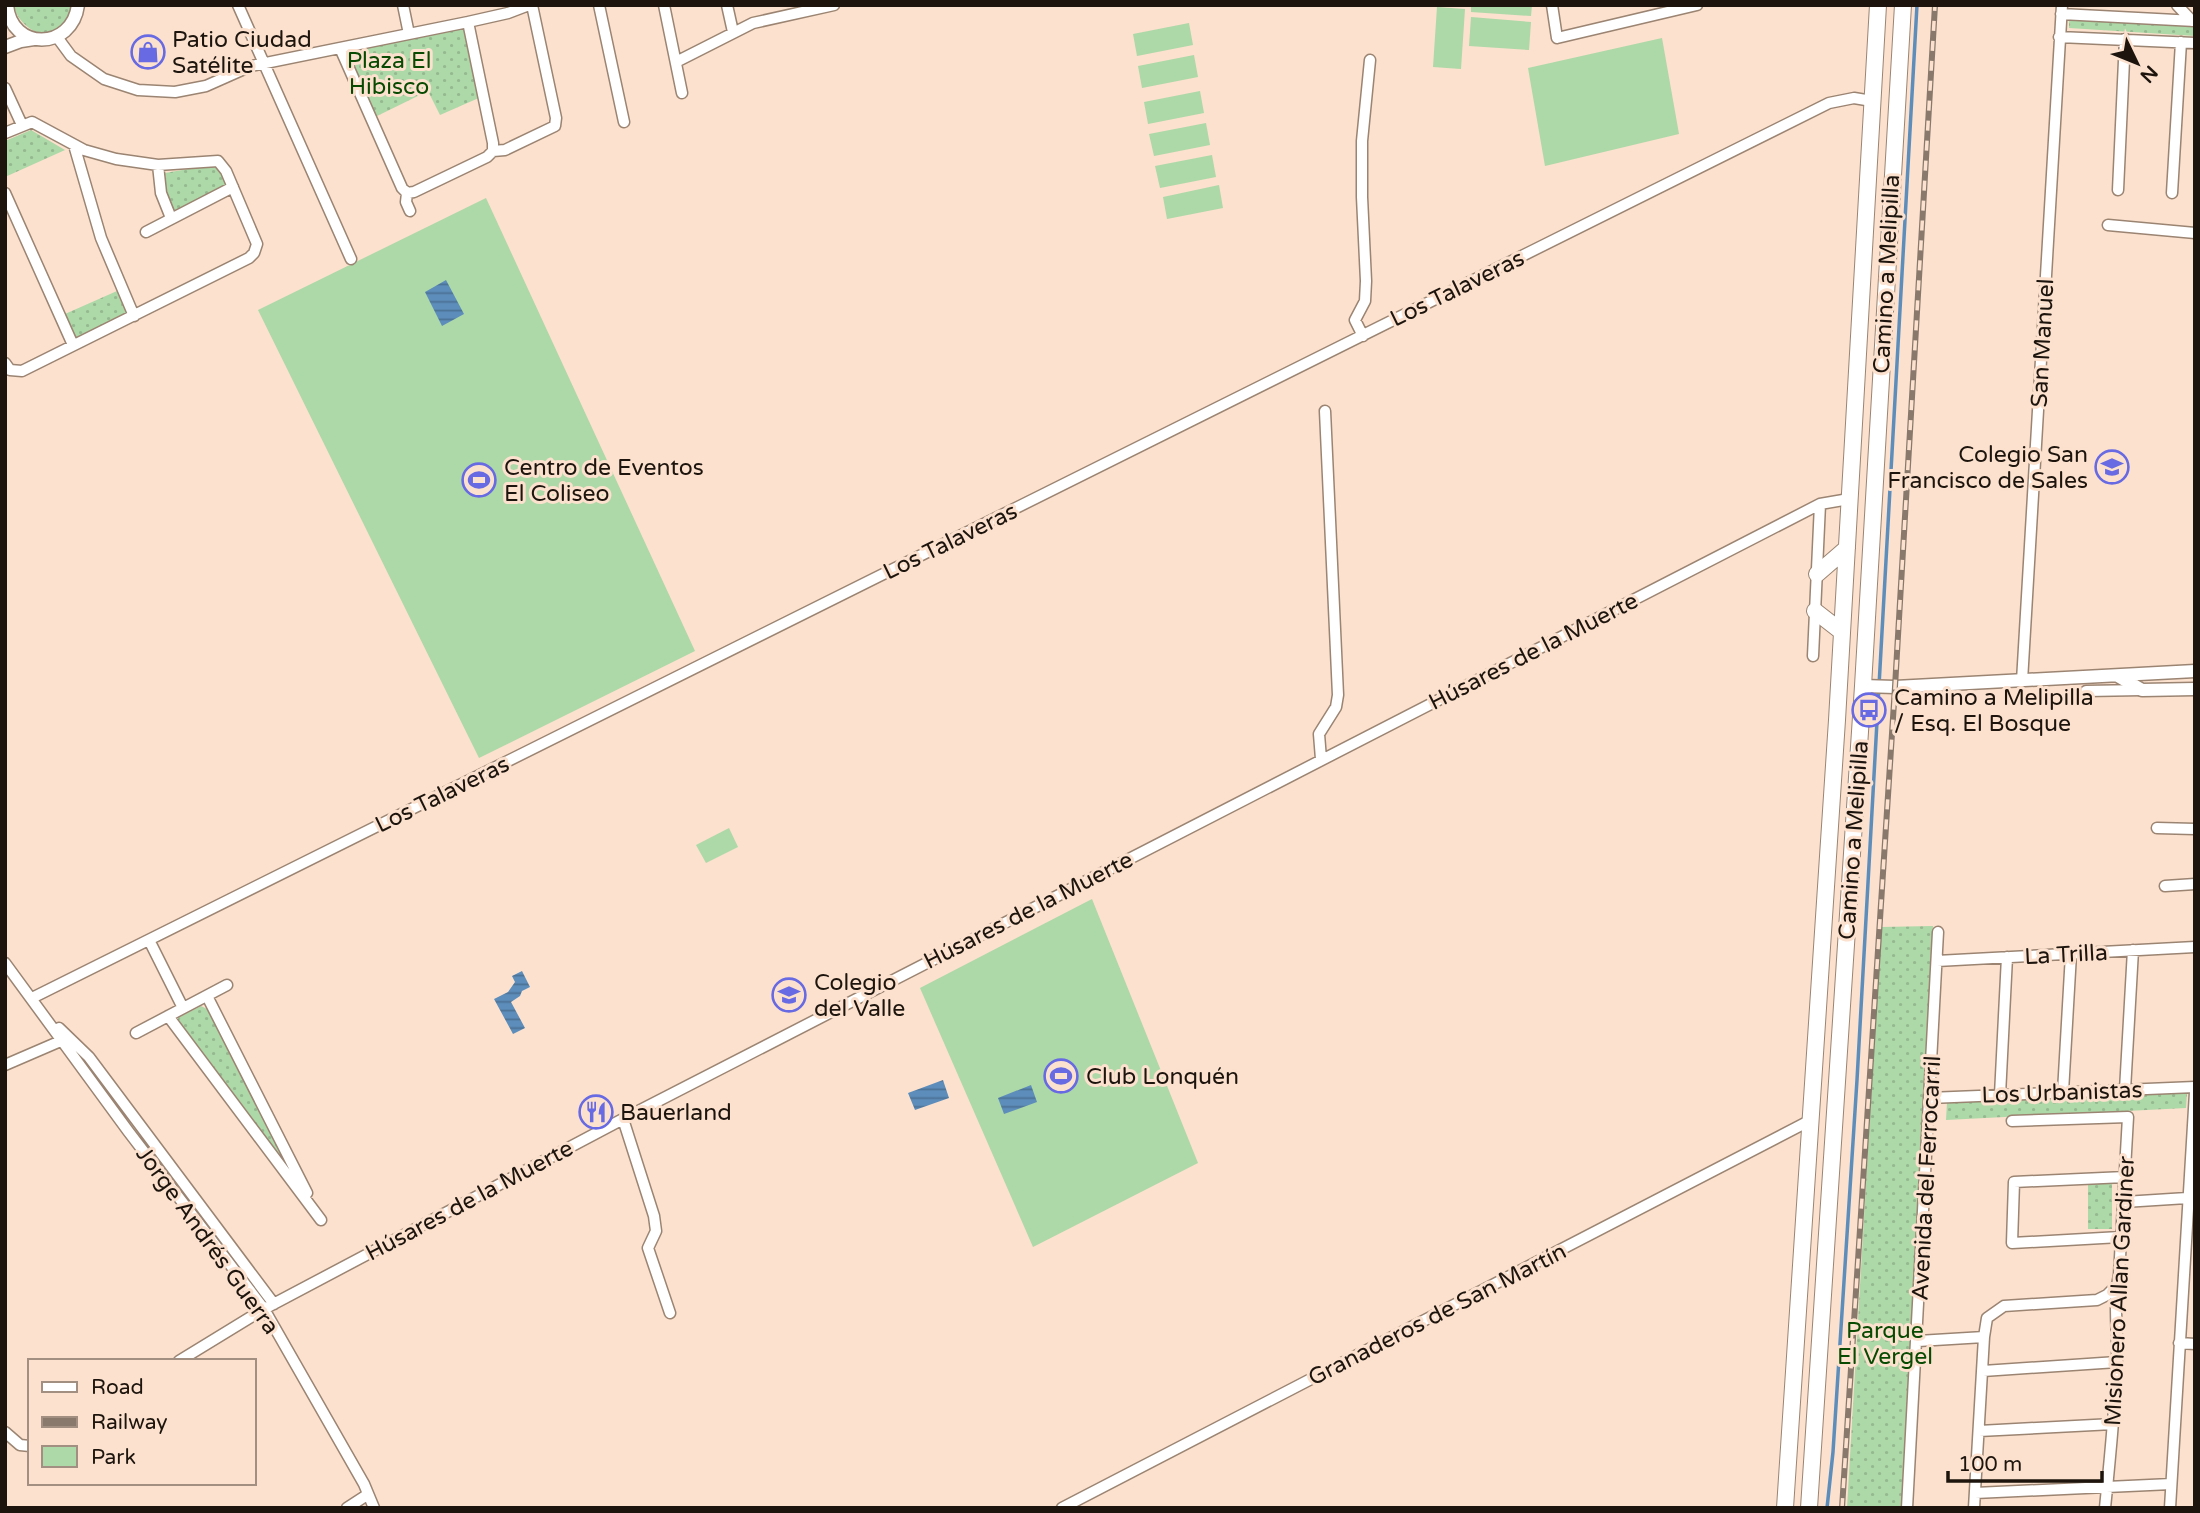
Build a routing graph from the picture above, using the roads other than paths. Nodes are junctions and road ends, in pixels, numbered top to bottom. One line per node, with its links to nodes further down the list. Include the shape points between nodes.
1 (7, 5): 22 (street, via 15,28)
2 (78, 5): 20 (street, via 72,25)
3 (238, 5): 30 (street)
4 (403, 5): 19 (street)
5 (530, 5): 17 (street); 41 (street, via 556,123 508,149)
6 (599, 5): 37 (street)
7 (664, 5): 29 (street)
8 (727, 5): 18 (street)
9 (834, 5): 18 (street, via 760,21)
10 (1552, 5): 11 (street, via 1557,38)
11 (1697, 5)
12 (1878, 5): 31 (main road, Camino a Melipilla)
13 (1903, 5): 32 (main road, Camino a Melipilla)
14 (2176, 5): 16 (street)
15 (2061, 10): 16 (street); 21 (street, San Manuel)
16 (2193, 21)
17 (468, 22): 19 (street); 41 (street)
18 (733, 32): 29 (street)
19 (409, 34): 27 (street)
20 (57, 37): 22 (street); 30 (street, via 71,56 93,73 138,90 196,89)
21 (2059, 37): 23 (street); 68 (street, San Manuel)
22 (33, 39): 26 (street)
23 (2125, 39): 24 (street); 44 (street)
24 (2181, 41): 25 (street); 47 (street)
25 (2195, 43)
26 (5, 47)
27 (340, 48): 30 (street); 46 (street)
28 (1370, 60): 55 (street, via 1362,141 1365,301 1355,320)
29 (676, 62): 34 (street)
30 (265, 64): 53 (street)
31 (1875, 72): 32 (main road); 35 (main road, Camino a Melipilla)
32 (1899, 73): 36 (main road, Camino a Melipilla)
33 (5, 88): 38 (street)
34 (682, 93)
35 (1872, 101): 36 (main road); 55 (street, Los Talaveras, via 1854,98 1829,103); 59 (main road, Camino a Melipilla)
36 (1896, 104): 69 (main road, Camino a Melipilla)
37 (624, 122)
38 (22, 125): 39 (street); 40 (street, via 38,123)
39 (5, 132)
40 (74, 145): 42 (street, via 116,159); 54 (street, via 101,238)
41 (493, 151): 46 (street)
42 (158, 165): 43 (street, via 215,160); 49 (street, via 161,193)
43 (233, 187): 49 (street); 54 (street, via 255,236 254,253)
44 (2118, 190)
45 (5, 192): 56 (street)
46 (407, 193): 48 (street)
47 (2172, 193)
48 (410, 211)
49 (171, 218): 51 (street)
50 (2108, 225): 52 (street)
51 (146, 232)
52 (2195, 233)
53 (351, 259)
54 (134, 316): 56 (street)
55 (1363, 336): 79 (street, Los Talaveras)
56 (73, 345): 57 (street, via 22,370 13,371)
57 (5, 363)
58 (1325, 411): 73 (street, via 1338,695 1319,734)
59 (1849, 499): 60 (street, Húsares de la Muerte); 61 (main road, Camino a Melipilla)
60 (1820, 504): 62 (street); 73 (street, Húsares de la Muerte)
61 (1847, 548): 62 (main road); 64 (main road, Camino a Melipilla)
62 (1817, 574): 63 (street)
63 (1815, 611): 64 (main road); 65 (street)
64 (1842, 632): 102 (main road, Camino a Melipilla)
65 (1813, 656)
66 (2195, 671): 67 (street)
67 (2118, 676): 68 (street); 71 (street)
68 (2022, 681): 69 (street)
69 (1868, 686): 131 (main road, Camino a Melipilla)
70 (2195, 689): 71 (street)
71 (2142, 690): 72 (street)
72 (2086, 691)
73 (1321, 759): 101 (street, Húsares de la Muerte)
74 (2157, 828): 75 (street)
75 (2195, 829)
76 (2195, 884): 77 (street)
77 (2165, 886)
78 (1938, 932): 84 (street, Avenida del Ferrocarril)
79 (149, 940): 88 (street, Los Talaveras); 89 (street)
80 (2195, 947): 81 (street, La Trilla)
81 (2133, 950): 82 (street, La Trilla); 96 (street)
82 (2071, 954): 83 (street, La Trilla); 97 (street)
83 (2007, 957): 84 (street, La Trilla); 98 (street)
84 (1937, 961): 99 (street, Avenida del Ferrocarril)
85 (5, 963): 88 (street, Jorge Andrés Guerra)
86 (227, 985): 87 (street)
87 (207, 996): 89 (street); 90 (street, via 321,1220)
88 (32, 998): 91 (street, Jorge Andrés Guerra)
89 (183, 1008): 90 (street)
90 (168, 1016): 92 (street)
91 (47, 1018): 93 (street, Jorge Andrés Guerra); 110 (street, Jorge Andrés Guerra, via 89,1057)
92 (136, 1033)
93 (63, 1040): 94 (street); 110 (street, Jorge Andrés Guerra, via 128,1131)
94 (5, 1065)
95 (2195, 1089): 96 (street, Los Urbanistas); 100 (street)
96 (2125, 1090): 97 (street, Los Urbanistas)
97 (2063, 1092): 98 (street, Los Urbanistas)
98 (2000, 1095): 99 (street, Los Urbanistas)
99 (1929, 1098): 113 (street, Avenida del Ferrocarril)
100 (2194, 1102): 105 (street)
101 (623, 1119): 110 (street, Húsares de la Muerte); 111 (street, via 654,1216 656,1231 648,1248)
102 (1811, 1120): 129 (street, Granaderos de San Martín); 130 (main road, Camino a Melipilla)
103 (2012, 1121): 104 (street, Misionero Allan Gardiner, via 2128,1117)
104 (2125, 1177): 106 (street, Misionero Allan Gardiner); 107 (street, via 2014,1182 2012,1243)
105 (2187, 1198): 106 (street); 108 (street)
106 (2124, 1202): 107 (street, Misionero Allan Gardiner)
107 (2120, 1237): 109 (street, Misionero Allan Gardiner)
108 (2189, 1270): 114 (street)
109 (2115, 1287): 112 (street, via 2098,1300 2004,1306 1987,1318); 117 (street, Misionero Allan Gardiner)
110 (269, 1306): 116 (street, Húsares de la Muerte); 126 (street, Jorge Andrés Guerra)
111 (670, 1313)
112 (1984, 1337): 113 (street); 118 (street)
113 (1918, 1340): 132 (street, Avenida del Ferrocarril)
114 (2179, 1343): 115 (street); 123 (street)
115 (2195, 1344)
116 (182, 1359)
117 (2117, 1362): 118 (street); 119 (street, Misionero Allan Gardiner)
118 (1983, 1371): 120 (street)
119 (2113, 1424): 120 (street); 124 (street, Misionero Allan Gardiner)
120 (1979, 1431): 125 (street)
121 (5, 1432): 122 (street)
122 (28, 1446)
123 (2171, 1484): 124 (street); 135 (street)
124 (2107, 1485): 125 (street); 134 (street, Misionero Allan Gardiner)
125 (1975, 1493): 133 (street)
126 (367, 1495): 127 (street); 128 (street, Jorge Andrés Guerra)
127 (347, 1508)
128 (374, 1508)
129 (1062, 1508)
130 (1785, 1508)
131 (1809, 1508)
132 (1907, 1508)
133 (1974, 1508)
134 (2105, 1508)
135 (2170, 1508)

